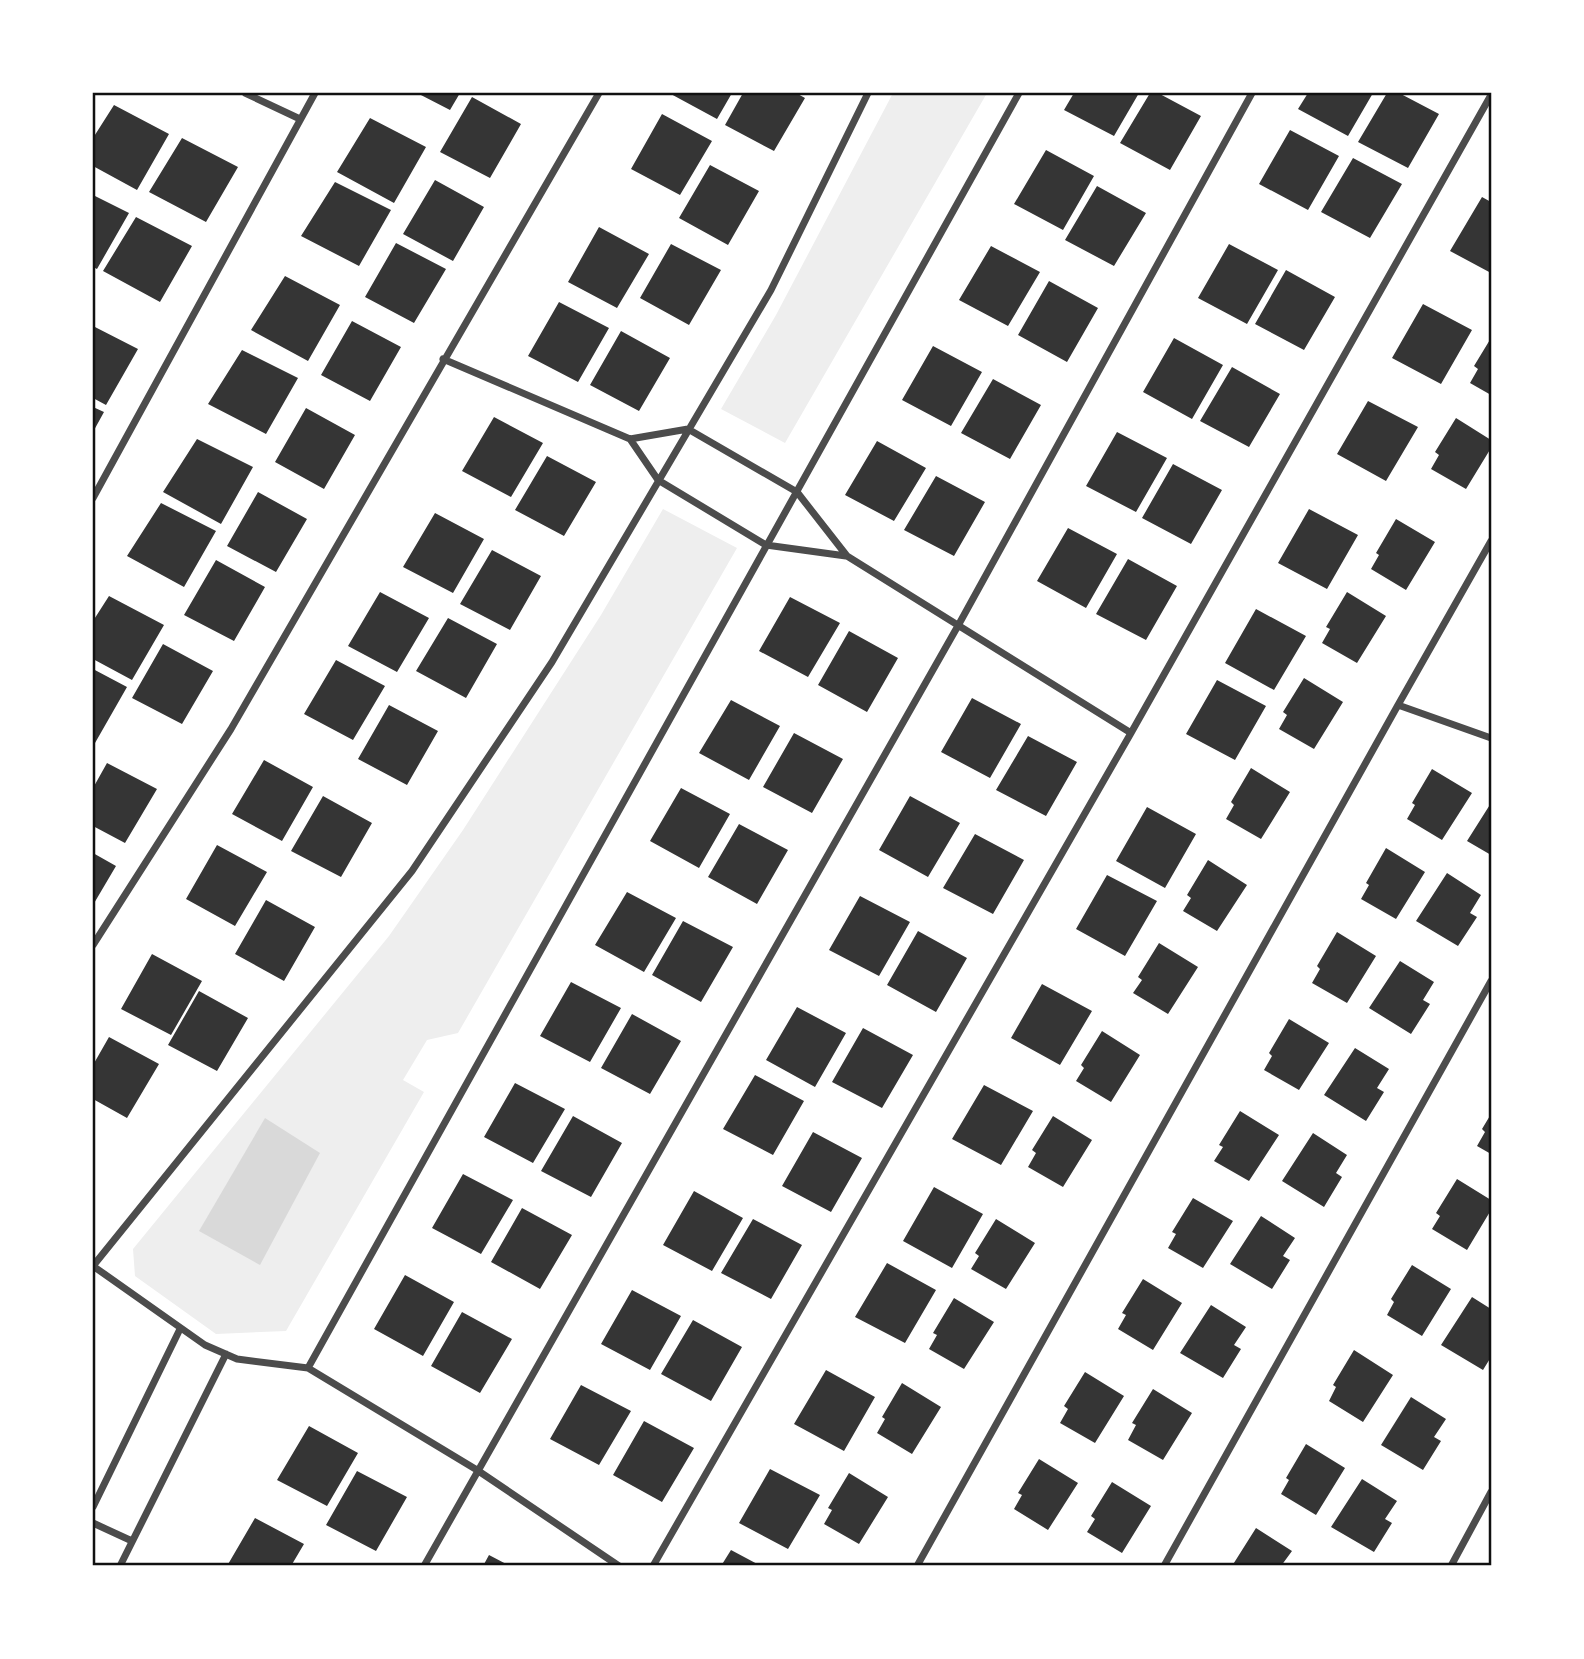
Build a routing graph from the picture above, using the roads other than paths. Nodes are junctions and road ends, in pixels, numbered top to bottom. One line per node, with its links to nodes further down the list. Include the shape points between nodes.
1 (245, 93): 8 (street)
2 (315, 93): 8 (street)
3 (599, 93): 9 (street)
4 (868, 93): 10 (street, via 771,290)
5 (1019, 93): 13 (street)
6 (1252, 93): 18 (street)
7 (1491, 95): 20 (street)
8 (300, 119): 14 (street)
9 (443, 359): 11 (street); 22 (street, via 231,729)
10 (688, 429): 11 (street); 12 (street); 13 (street)
11 (630, 439): 12 (street)
12 (658, 480): 16 (street); 24 (street, via 552,662 412,871)
13 (797, 492): 16 (street); 17 (street)
14 (93, 498)
15 (1491, 541): 19 (street)
16 (766, 545): 17 (street); 27 (street)
17 (847, 556): 18 (street)
18 (959, 624): 20 (street); 28 (street)
19 (1398, 705): 21 (street); 37 (street)
20 (1131, 733): 36 (street)
21 (1491, 738)
22 (93, 945)
23 (1491, 981): 38 (street)
24 (93, 1266): 25 (street)
25 (180, 1329): 26 (street); 30 (street)
26 (226, 1354): 27 (street); 32 (street)
27 (308, 1368): 28 (street)
28 (477, 1470): 34 (street); 35 (street)
29 (1491, 1492): 39 (street)
30 (93, 1507)
31 (93, 1523): 32 (street)
32 (132, 1541): 33 (street)
33 (120, 1566)
34 (424, 1566)
35 (619, 1566)
36 (653, 1566)
37 (916, 1566)
38 (1164, 1566)
39 (1451, 1566)

